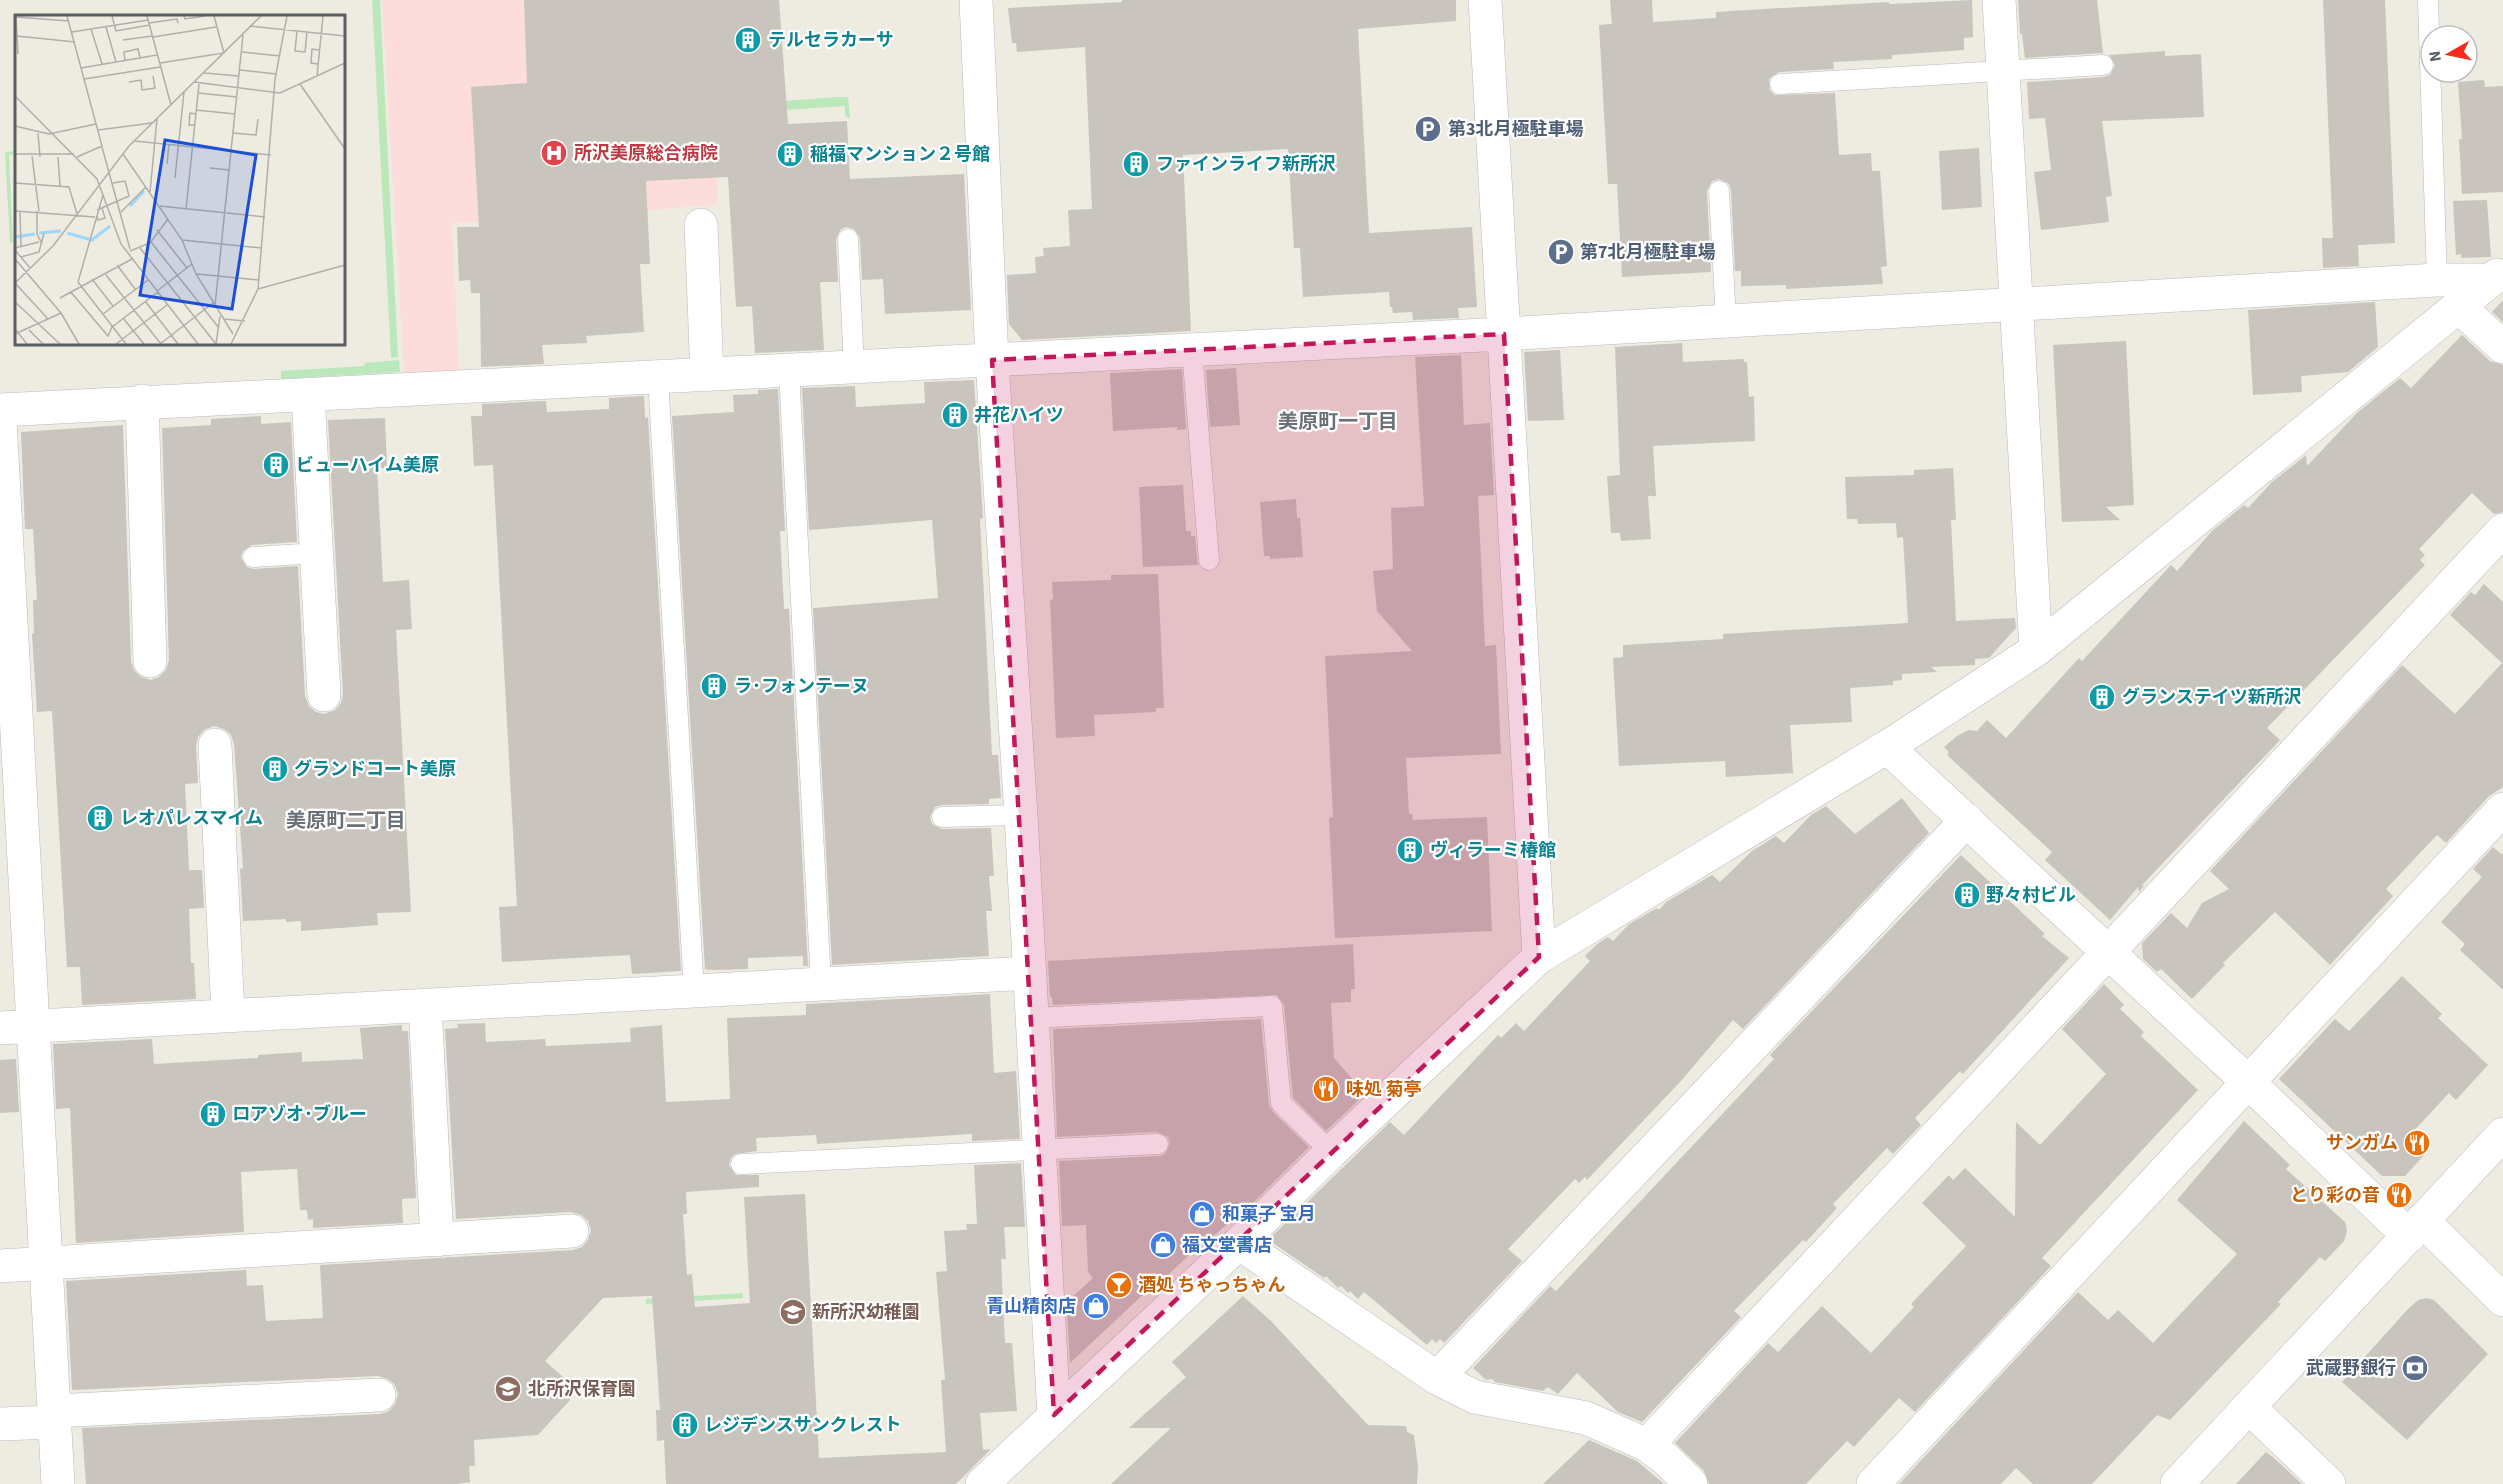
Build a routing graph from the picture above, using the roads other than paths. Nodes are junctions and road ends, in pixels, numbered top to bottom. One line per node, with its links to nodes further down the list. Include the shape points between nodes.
1 (976, 0): 19 (street)
2 (1485, 0): 16 (street)
3 (1999, 0): 6 (street)
4 (2428, 0): 12 (lane)
5 (2103, 65): 6 (lane)
6 (2002, 70): 7 (lane); 13 (street)
7 (1780, 84)
8 (1719, 191): 15 (lane)
9 (701, 225): 22 (street)
10 (848, 239): 20 (lane)
11 (2497, 275): 12 (street); 14 (street)
12 (2437, 280): 13 (street)
13 (2015, 305): 15 (street); 32 (street)
14 (2459, 307): 17 (street); 32 (street)
15 (1726, 321): 16 (street)
16 (1504, 334): 18 (street); 42 (street)
17 (2503, 347)
18 (1192, 350): 19 (street); 31 (lane)
19 (992, 360): 20 (street); 38 (street)
20 (854, 368): 21 (street)
21 (789, 371): 22 (street); 44 (lane)
22 (706, 375): 23 (street)
23 (658, 378): 24 (street); 45 (lane)
24 (308, 396): 25 (street); 29 (street)
25 (142, 401): 26 (street); 33 (street)
26 (0, 410)
27 (0, 420): 49 (street)
28 (2503, 530): 41 (street)
29 (317, 553): 30 (lane); 34 (street)
30 (253, 557)
31 (1209, 560)
32 (2036, 650): 36 (street)
33 (150, 661)
34 (324, 695)
35 (214, 745): 47 (street)
36 (1887, 747): 40 (street); 42 (street)
37 (2503, 809): 51 (street)
38 (1021, 815): 39 (lane); 43 (street)
39 (942, 818)
40 (1967, 820): 41 (street); 64 (street)
41 (2107, 951): 51 (street); 70 (street)
42 (1539, 957): 55 (street)
43 (1030, 973): 44 (street); 48 (street)
44 (821, 984): 45 (street)
45 (694, 991): 46 (street)
46 (425, 1006): 47 (street); 59 (street)
47 (228, 1015): 49 (street)
48 (1032, 1018): 54 (street); 55 (lane, via 1272,1006 1281,1103)
49 (33, 1026): 50 (street); 61 (street)
50 (0, 1028)
51 (2247, 1081): 57 (street); 74 (street)
52 (2503, 1134): 57 (street)
53 (1158, 1144): 54 (lane)
54 (1040, 1150): 56 (lane); 67 (street)
55 (1331, 1152): 60 (street)
56 (741, 1164)
57 (2415, 1228): 63 (street); 66 (street)
58 (573, 1231): 59 (street)
59 (437, 1240): 61 (street)
60 (1239, 1244): 64 (street); 67 (street)
61 (47, 1263): 62 (street); 68 (street)
62 (0, 1266)
63 (2503, 1300)
64 (1437, 1378): 70 (street, via 1475,1397 1586,1418)
65 (379, 1395): 68 (street)
66 (2249, 1407): 75 (street); 76 (street)
67 (1054, 1414): 72 (street)
68 (54, 1417): 69 (street); 71 (street)
69 (0, 1425)
70 (1647, 1445): 73 (street)
71 (58, 1484)
72 (982, 1484)
73 (1691, 1484)
74 (1873, 1484)
75 (2177, 1484)
76 (2329, 1484)

